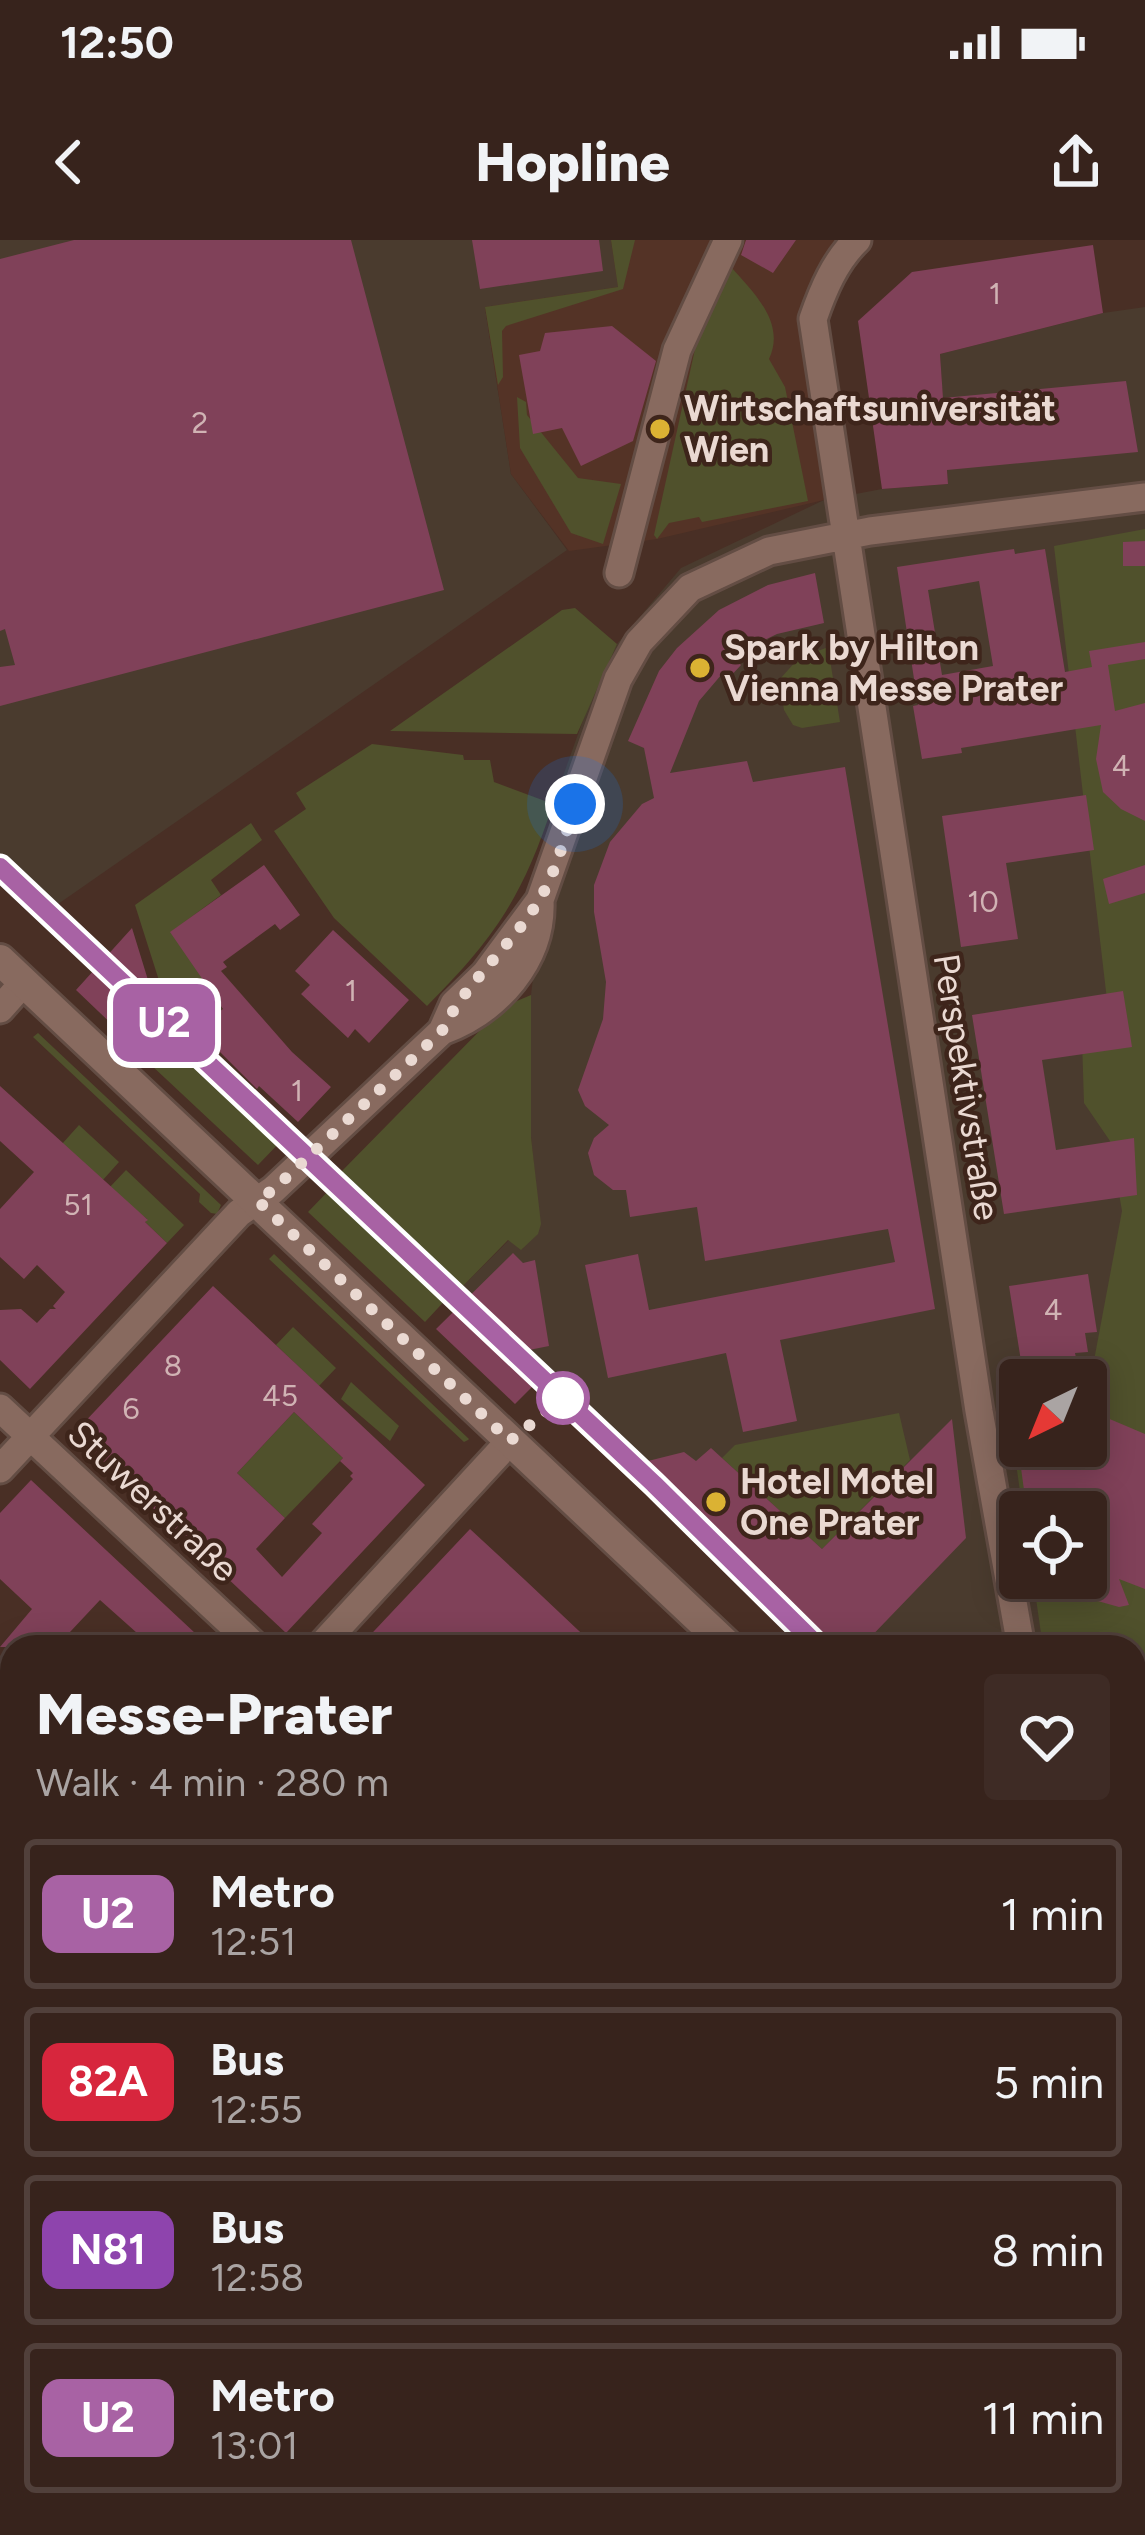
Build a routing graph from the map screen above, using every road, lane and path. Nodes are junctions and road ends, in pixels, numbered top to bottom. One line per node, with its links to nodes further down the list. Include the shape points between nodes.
1 (728, 240): 5 (street, via 659,386)
2 (857, 240): 4 (street, Perspektivstraße, via 813,319)
3 (1145, 497): 4 (street)
4 (847, 536): 6 (street, via 769,551 690,588 639,642 618,679); 19 (street, Perspektivstraße)
5 (619, 573)
6 (540, 900): 10 (street, via 454,1004); 10 (street, via 533,953 470,1021)
7 (0, 960): 8 (main road)
8 (24, 982): 9 (street); 11 (main road)
9 (0, 1009)
10 (442, 1031): 11 (street)
11 (257, 1200): 13 (street); 14 (main road)
12 (0, 1408): 13 (street, Stuwerstraße)
13 (31, 1437): 15 (street); 16 (street, Stuwerstraße)
14 (510, 1441): 17 (street); 18 (main road)
15 (0, 1469)
16 (243, 1635)
17 (331, 1635)
18 (716, 1635)
19 (1019, 1635)

